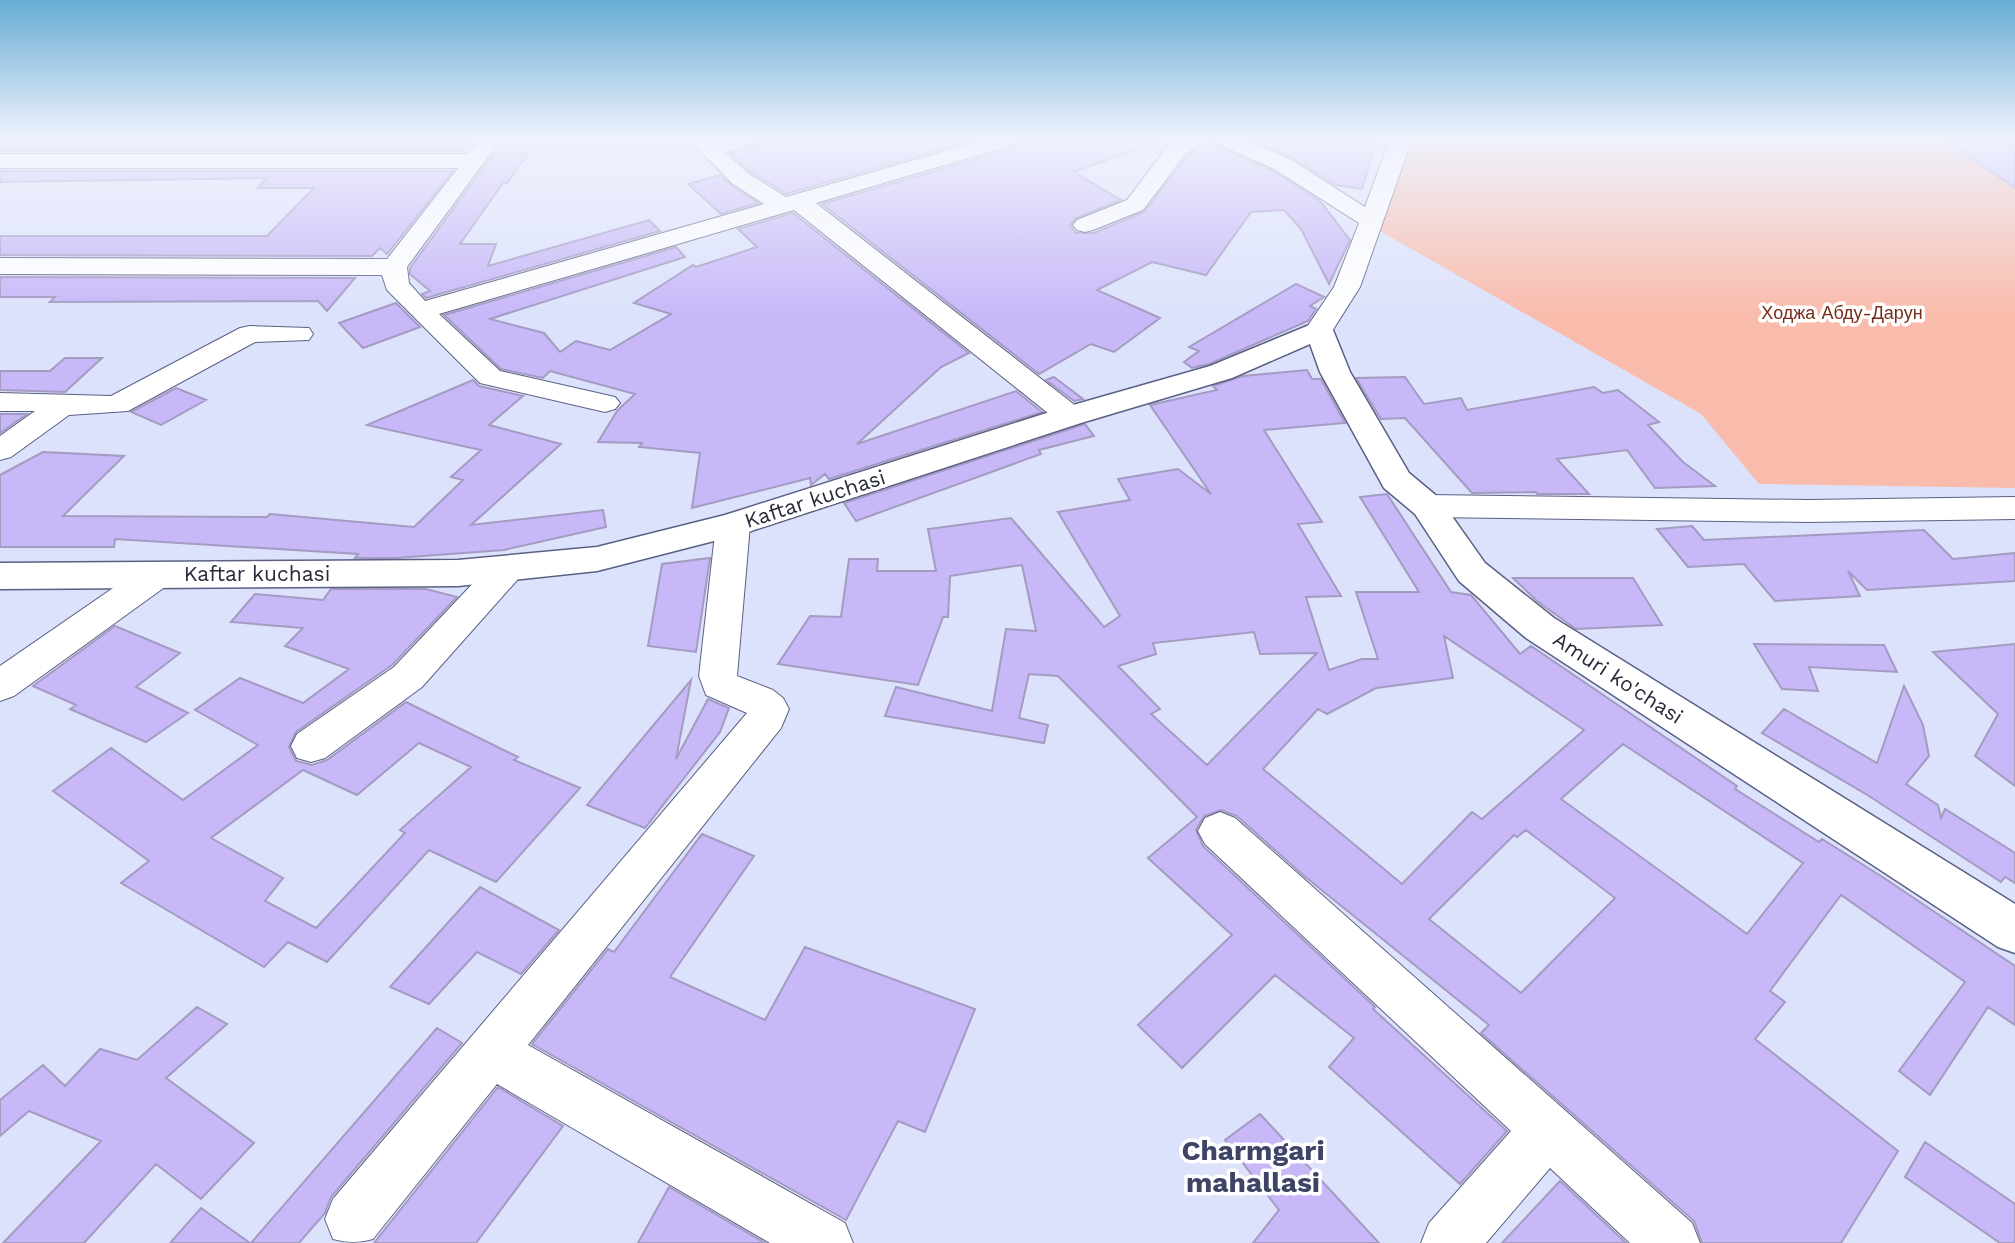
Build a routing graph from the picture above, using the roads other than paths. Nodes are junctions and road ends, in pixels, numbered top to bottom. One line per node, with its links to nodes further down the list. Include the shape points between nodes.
1 (449, 197): 11 (street)
2 (779, 197): 7 (street)
3 (812, 197): 7 (street)
4 (1141, 197): 9 (street, via 1135,205)
5 (1334, 197): 8 (street)
6 (1380, 197): 8 (street)
7 (791, 203): 12 (street); 18 (street)
8 (1372, 221): 13 (street, via 1347,287)
9 (1085, 225)
10 (0, 266): 11 (street)
11 (395, 276): 12 (street)
12 (420, 311): 16 (street, via 490,377)
13 (1319, 330): 18 (street, Kaftar kuchasi, via 1220,372); 20 (street, Amuri ko'chasi, via 1335,372 1396,480)
14 (299, 334): 17 (street, via 250,334 117,405)
15 (0, 402): 17 (street)
16 (605, 403)
17 (62, 406): 19 (street)
18 (1070, 416): 22 (street, Kaftar kuchasi)
19 (0, 450)
20 (1427, 506): 21 (street, via 1808,511); 29 (street, Amuri ko'chasi, via 1472,572 1540,628)
21 (2015, 508)
22 (733, 525): 23 (street, Kaftar kuchasi, via 597,559); 30 (street, via 720,685 764,703 769,709 767,717)
23 (507, 569): 24 (street, Kaftar kuchasi); 27 (street, via 408,677)
24 (157, 575): 25 (street, Kaftar kuchasi); 26 (street)
25 (0, 576)
26 (0, 686)
27 (311, 746)
28 (1220, 831): 31 (street)
29 (2015, 931)
30 (490, 1052): 32 (street); 33 (street)
31 (1549, 1129): 34 (street); 35 (street)
32 (353, 1219)
33 (825, 1243)
34 (1448, 1243)
35 (1672, 1243)

